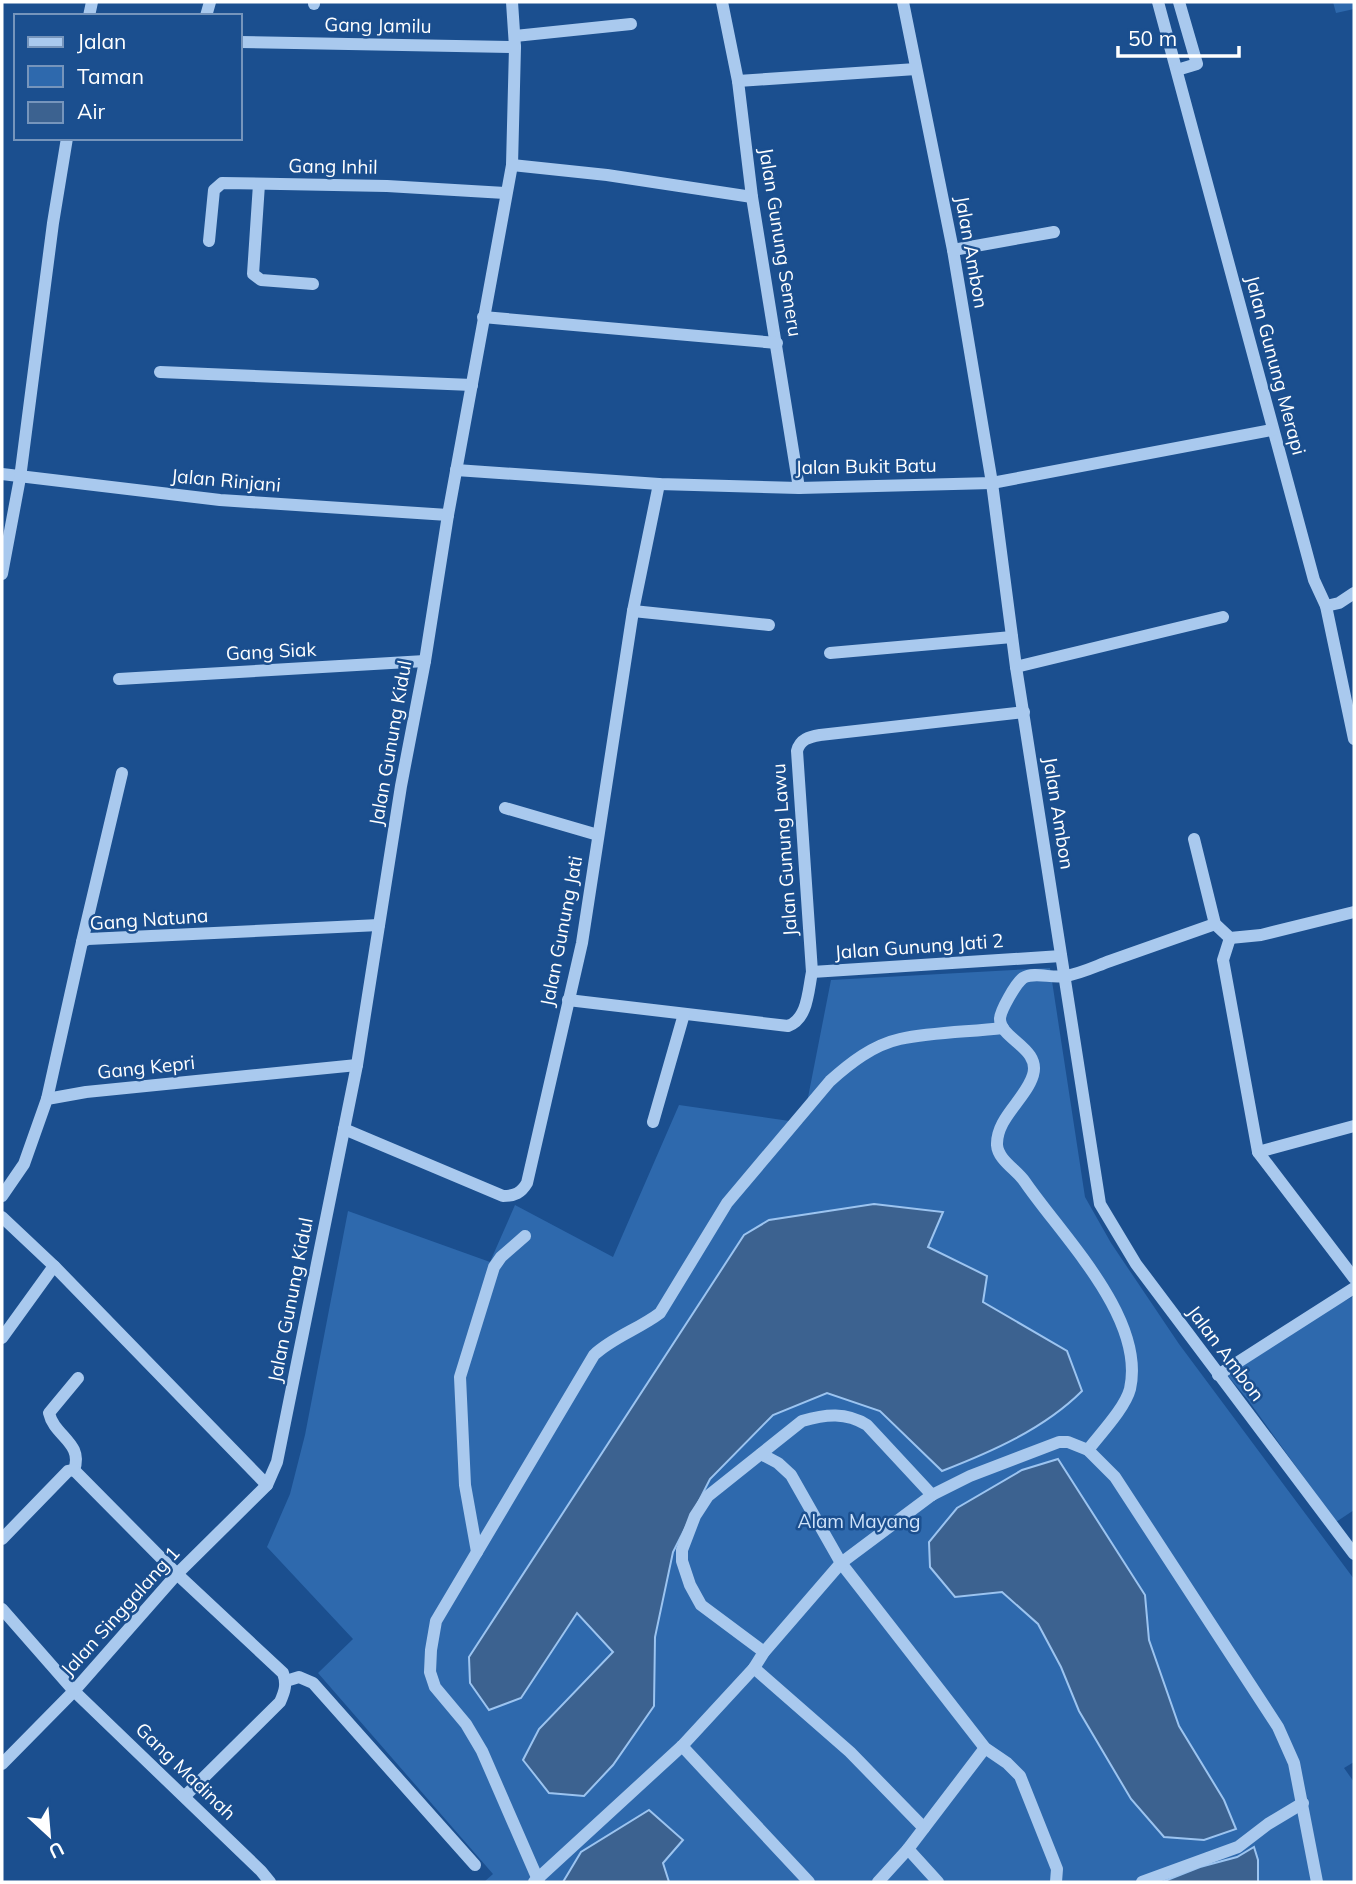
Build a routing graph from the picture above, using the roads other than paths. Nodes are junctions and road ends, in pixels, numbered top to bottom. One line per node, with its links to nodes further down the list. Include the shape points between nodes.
1 (512, 2): 7 (street, Jalan Gunung Kidul)
2 (722, 2): 11 (street, Jalan Gunung Semeru)
3 (903, 2): 9 (street, Jalan Ambon)
4 (1158, 2): 10 (street, Jalan Gunung Merapi)
5 (1179, 2): 10 (street, via 1197,64)
6 (631, 24): 7 (street, Gang Jamilu)
7 (515, 41): 8 (street, Gang Jamilu); 13 (street, Jalan Gunung Kidul)
8 (242, 42)
9 (916, 69): 11 (street); 19 (street, Jalan Ambon)
10 (1177, 70): 25 (street, Jalan Gunung Merapi)
11 (738, 81): 16 (street, Jalan Gunung Semeru)
12 (67, 140): 28 (street)
13 (512, 165): 15 (street, Jalan Gunung Kidul); 16 (street)
14 (259, 184): 15 (street, Gang Inhil); 18 (street, Gang Inhil, via 222,183 215,187); 20 (street, via 253,274 261,280)
15 (505, 193): 21 (street, Jalan Gunung Kidul)
16 (752, 197): 22 (street, Jalan Gunung Semeru)
17 (1054, 232): 19 (street)
18 (209, 241)
19 (953, 250): 29 (street, Jalan Ambon)
20 (313, 284)
21 (483, 317): 22 (street); 24 (street, Jalan Gunung Kidul)
22 (777, 343): 31 (street, Jalan Gunung Semeru)
23 (160, 372): 24 (street)
24 (472, 385): 26 (street, Jalan Gunung Kidul)
25 (1272, 430): 29 (street, Jalan Bukit Batu); 35 (street, Jalan Gunung Merapi, via 1314,580)
26 (456, 470): 30 (street, Jalan Bukit Batu); 32 (street, Jalan Gunung Kidul)
27 (2, 474): 28 (street, Jalan Rinjani)
28 (20, 478): 32 (street, Jalan Rinjani, via 220,500); 33 (street)
29 (992, 483): 31 (street, Jalan Bukit Batu); 39 (street, Jalan Ambon)
30 (659, 484): 31 (street, Jalan Bukit Batu); 36 (street, Jalan Gunung Jati)
31 (799, 488)
32 (448, 515): 41 (street, Jalan Gunung Kidul)
33 (2, 574)
34 (1354, 593): 35 (street)
35 (1326, 607): 45 (street, Jalan Gunung Merapi)
36 (633, 611): 38 (street); 48 (street, Jalan Gunung Jati)
37 (1223, 617): 42 (street)
38 (769, 625)
39 (1012, 637): 40 (street); 42 (street, Jalan Ambon)
40 (830, 653)
41 (425, 661): 43 (street, Gang Siak); 52 (street, Jalan Gunung Kidul)
42 (1016, 667): 44 (street, Jalan Ambon)
43 (119, 679)
44 (1024, 712): 55 (street, Jalan Ambon); 56 (street, Jalan Gunung Lawu, via 820,734 799,745)
45 (1354, 739)
46 (122, 773): 54 (street)
47 (505, 808): 48 (street)
48 (598, 835): 58 (street, Jalan Gunung Jati, via 582,943)
49 (1194, 839): 51 (street)
50 (1354, 912): 53 (street)
51 (1215, 924): 53 (street); 57 (street)
52 (379, 925): 54 (street, Gang Natuna); 61 (street, Jalan Gunung Kidul)
53 (1230, 938): 66 (street, via 1223,960)
54 (82, 942): 62 (street, Gang Natuna)
55 (1061, 956): 56 (street, Jalan Gunung Jati 2); 57 (street, Jalan Ambon)
56 (812, 972): 59 (street, Jalan Gunung Jati 2, via 802,1017 796,1024)
57 (1064, 977): 60 (street, via 1024,978 1001,1015); 74 (street, Jalan Ambon, via 1100,1204 1136,1264)
58 (568, 1000): 59 (street, Jalan Gunung Jati 2); 65 (street, Jalan Gunung Jati, via 522,1191 503,1196)
59 (684, 1014): 63 (street)
60 (1003, 1028): 76 (street, via 1022,1046 1035,1068 1005,1120 999,1153 1096,1275 1112,1301 1132,1362 1124,1402); 82 (street, via 899,1039 850,1063 830,1081 727,1203 660,1313 594,1355)
61 (357, 1065): 62 (street, Gang Kepri); 65 (street, Jalan Gunung Kidul)
62 (47, 1099): 67 (street, via 24,1164)
63 (653, 1122)
64 (1354, 1126): 66 (street)
65 (344, 1129): 79 (street, Jalan Gunung Kidul, via 277,1462)
66 (1258, 1152): 71 (street)
67 (2, 1196)
68 (2, 1217): 70 (street)
69 (525, 1236): 82 (street, via 494,1267 460,1377 465,1485)
70 (54, 1266): 73 (street); 79 (street)
71 (1354, 1278)
72 (1354, 1288): 74 (street)
73 (2, 1338)
74 (1218, 1375): 83 (street, Jalan Ambon)
75 (78, 1378): 78 (street, via 49,1413 55,1429 75,1449)
76 (1088, 1450): 80 (street, via 1059,1442); 95 (street, via 1115,1477 1278,1727 1294,1763)
77 (761, 1454): 80 (street, via 802,1421 841,1415 867,1425); 84 (street, via 791,1475); 87 (street, via 708,1496 685,1540 682,1561 701,1605)
78 (74, 1470): 81 (street); 85 (street)
79 (267, 1485): 85 (street, Jalan Singgalang 1)
80 (932, 1495): 84 (street)
81 (2, 1539)
82 (477, 1552): 100 (street, via 436,1621 430,1672 439,1695 466,1724 482,1751)
83 (1354, 1554)
84 (841, 1563): 87 (street); 92 (street)
85 (177, 1574): 89 (street, via 283,1673); 90 (street, Jalan Singgalang 1)
86 (2, 1609): 90 (street, Gang Madinah)
87 (764, 1652): 88 (street)
88 (754, 1668): 91 (street); 96 (street, via 850,1752)
89 (286, 1681): 94 (street, via 280,1702); 98 (street, via 299,1677 313,1683)
90 (74, 1690): 93 (street, Jalan Singgalang 1); 94 (street, Gang Madinah)
91 (682, 1746): 100 (street); 101 (street)
92 (985, 1748): 96 (street); 104 (street, via 1020,1776 1057,1869)
93 (2, 1764)
94 (185, 1796): 99 (street, Gang Madinah)
95 (1303, 1803): 105 (street, via 1238,1847); 106 (street)
96 (924, 1828): 97 (street)
97 (908, 1849): 102 (street); 103 (street)
98 (475, 1865)
99 (270, 1882)
100 (537, 1882)
101 (809, 1882)
102 (878, 1882)
103 (939, 1882)
104 (1056, 1882)
105 (1142, 1882)
106 (1317, 1882)

